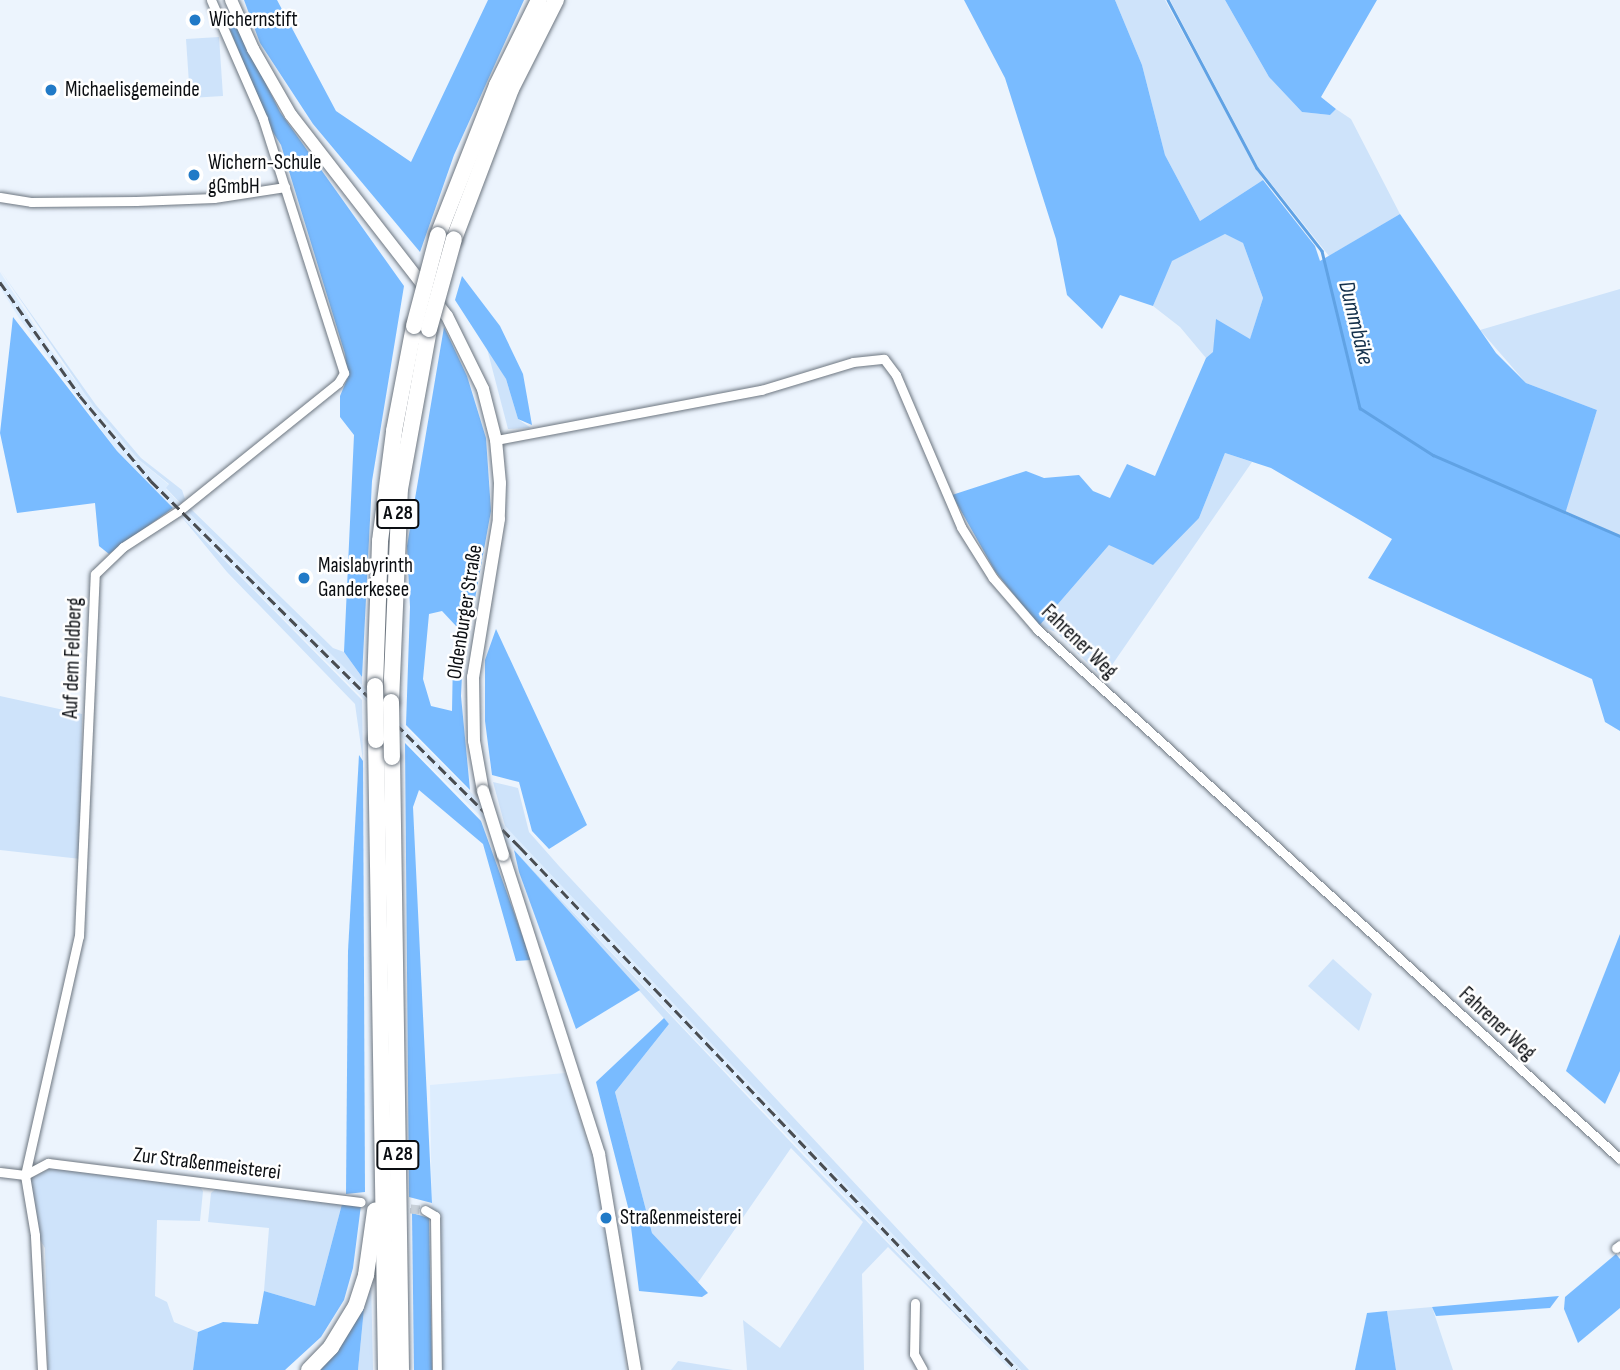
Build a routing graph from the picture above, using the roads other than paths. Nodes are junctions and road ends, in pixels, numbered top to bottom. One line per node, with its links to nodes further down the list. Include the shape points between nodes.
1 (211, 0): 5 (street, Auf dem Feldberg, via 262,119)
2 (231, 0): 9 (main road, Oldenburger Straße, via 271,82 313,148 447,316 482,389)
3 (539, 0): 7 (highway, A 28, via 497,85)
4 (556, 0): 7 (highway, A 28)
5 (285, 187): 6 (street, via 214,198 136,201 31,202); 10 (street, Auf dem Feldberg, via 344,373 180,510 123,547 95,574 79,936)
6 (0, 197)
7 (446, 237): 8 (highway, A 28, bridge)
8 (421, 327): 15 (highway, A 28, bridge, via 394,431 380,541 375,686); 22 (highway, A 28, bridge, via 400,489 391,702)
9 (496, 440): 11 (street, Fahrener Weg, via 761,390 853,362 884,359 896,375 961,527 993,578 1037,629); 24 (main road, Oldenburger Straße, bridge, via 499,519 477,640 472,706 483,791 598,1154)
10 (31, 1149): 12 (street); 14 (street, Auf dem Feldberg)
11 (1620, 1159)
12 (48, 1163): 14 (street); 16 (street, Zur Straßenmeisterei)
13 (0, 1172): 14 (street)
14 (25, 1175): 19 (street, Auf dem Feldberg, via 35,1235)
15 (383, 1182): 20 (highway, via 356,1306 337,1339); 21 (highway, A 28)
16 (361, 1202)
17 (425, 1210): 23 (street, via 435,1216)
18 (915, 1303): 25 (street, via 914,1354)
19 (42, 1370)
20 (309, 1370)
21 (386, 1370)
22 (401, 1370)
23 (437, 1370)
24 (635, 1370)
25 (923, 1370)

